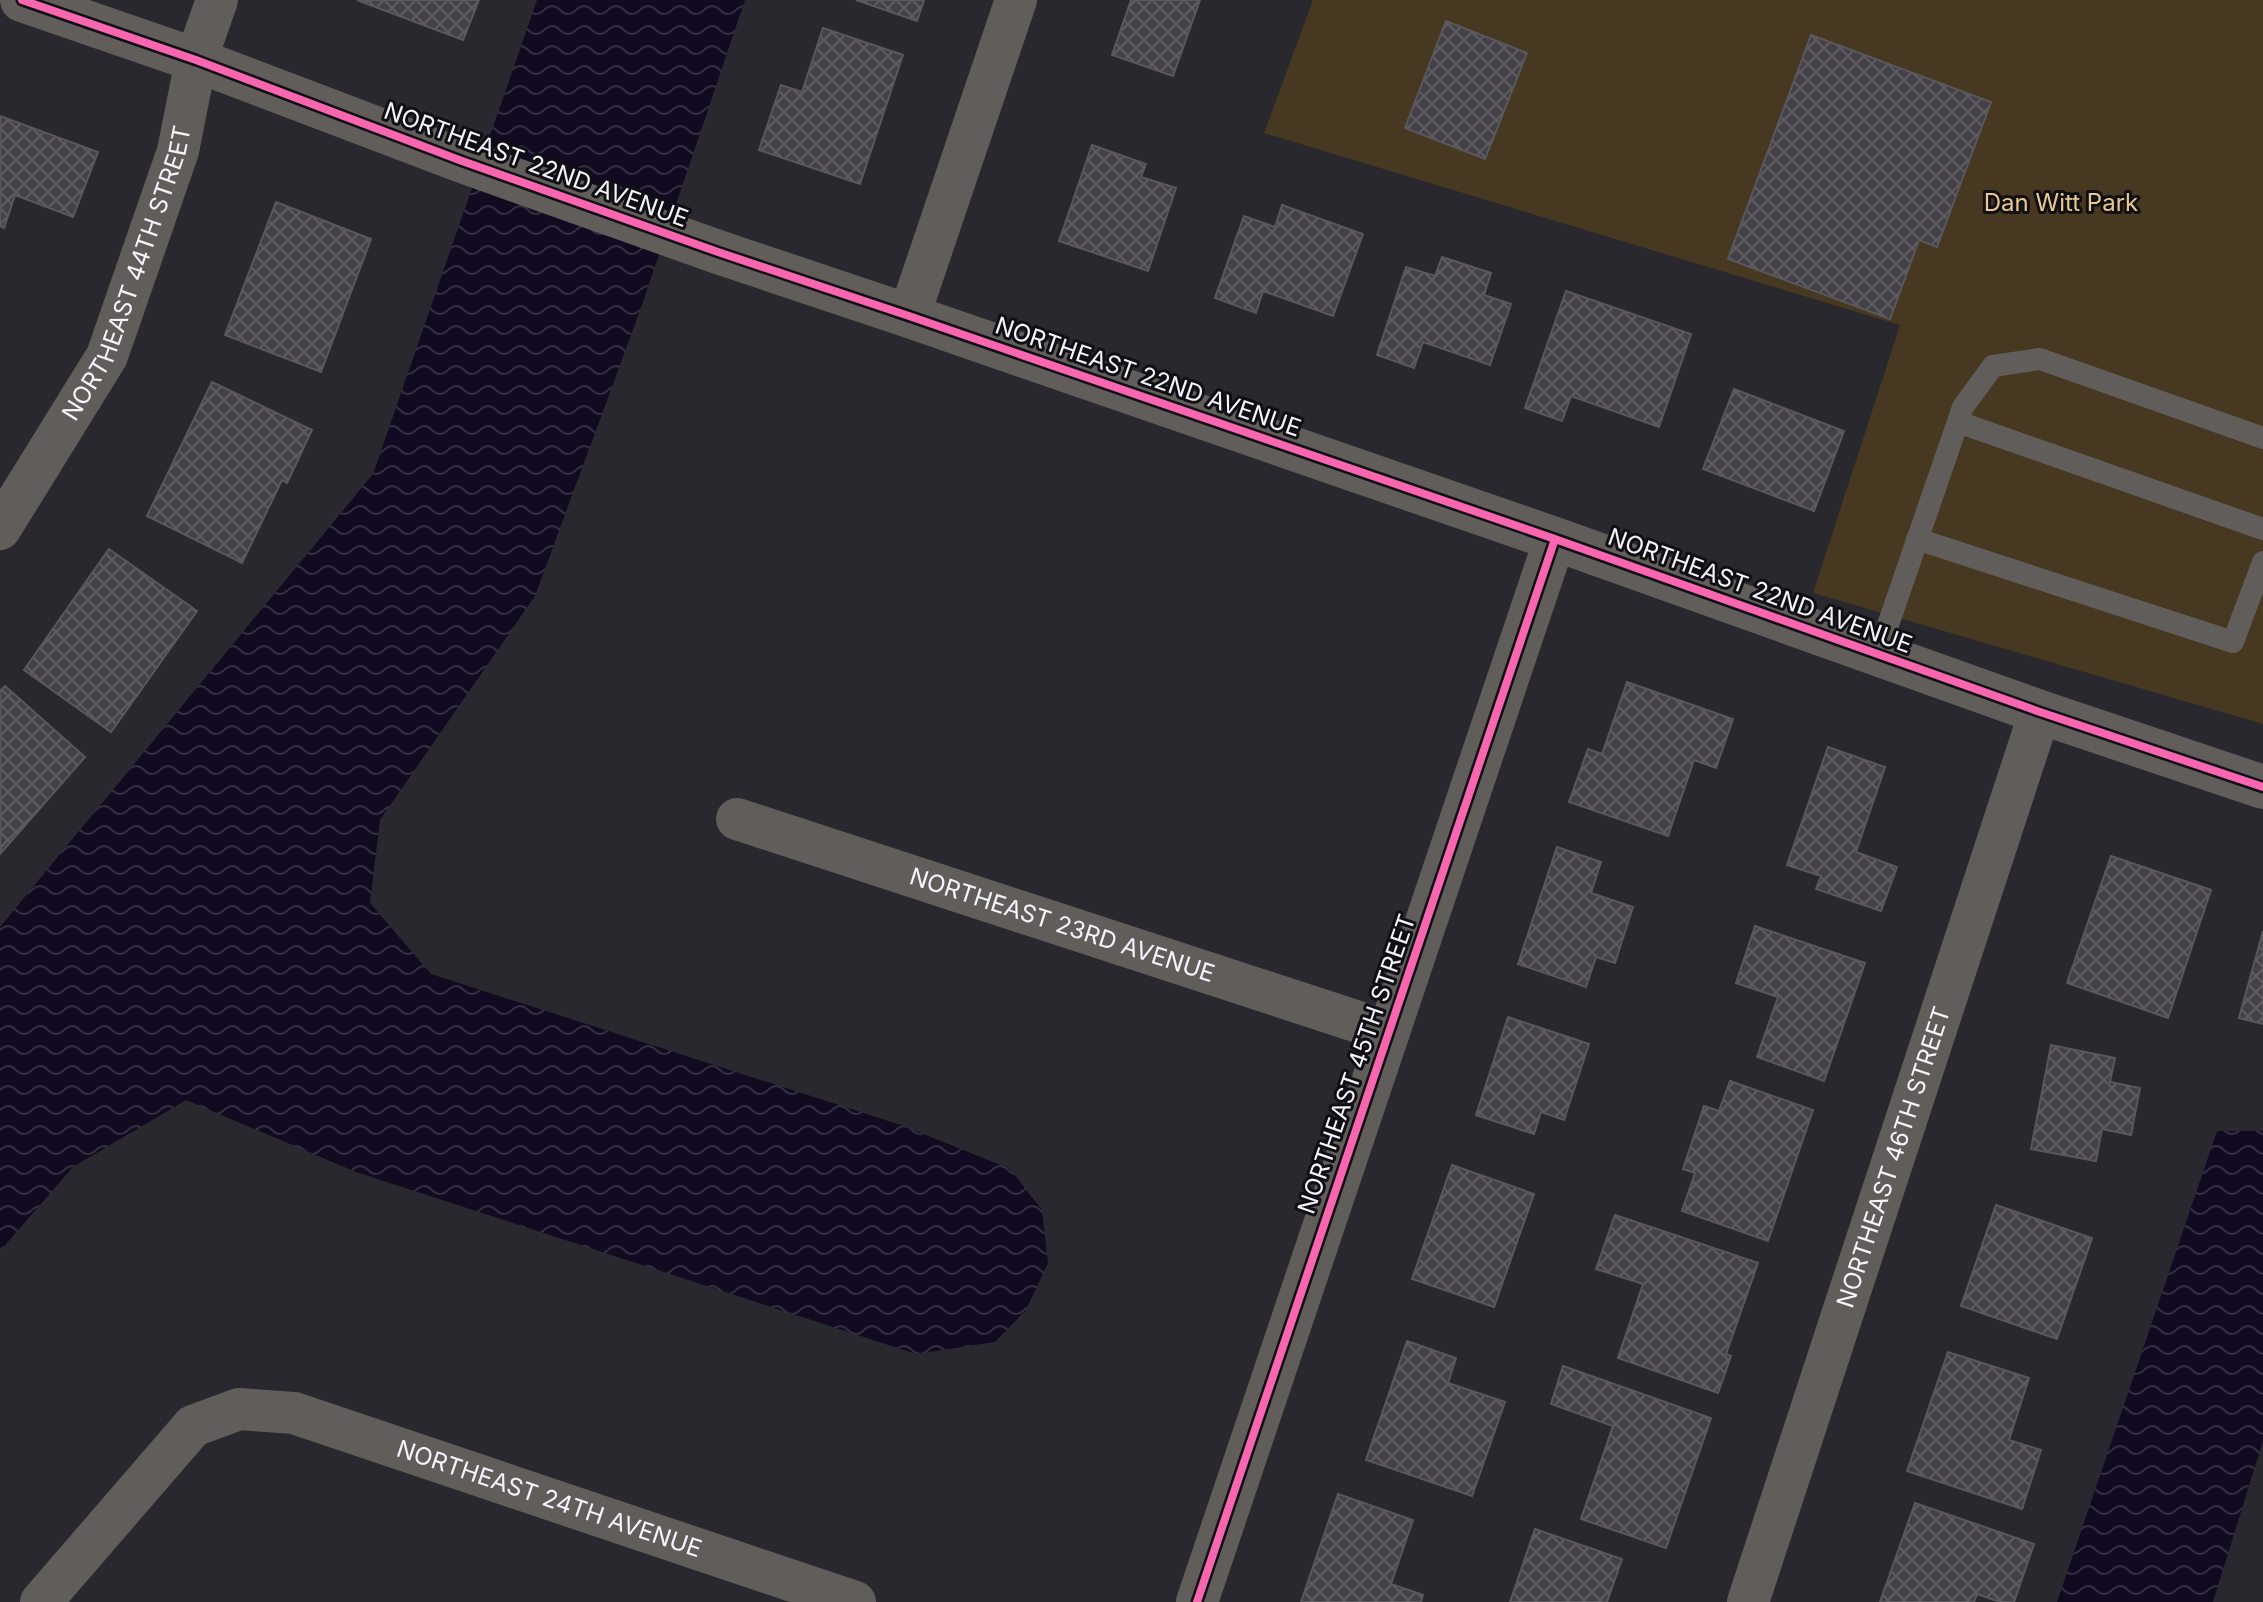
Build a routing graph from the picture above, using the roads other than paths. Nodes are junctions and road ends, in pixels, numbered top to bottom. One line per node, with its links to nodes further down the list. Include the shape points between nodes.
1 (22, 0): 4 (street, NORTHEAST 22ND AVENUE)
2 (217, 0): 4 (street, NORTHEAST 44TH STREET)
3 (1016, 0): 5 (street)
4 (196, 60): 5 (street, NORTHEAST 22ND AVENUE, via 462,161); 8 (street, NORTHEAST 44TH STREET, via 178,151 107,356)
5 (909, 316): 10 (street, NORTHEAST 22ND AVENUE)
6 (1958, 422): 7 (lane, via 1993,366 2040,359); 9 (lane); 11 (lane)
7 (2263, 438)
8 (0, 529)
9 (2263, 529)
10 (1555, 539): 13 (street, NORTHEAST 22ND AVENUE); 17 (street, NORTHEAST 45TH STREET)
11 (1917, 539): 12 (lane, via 2233,642); 13 (lane)
12 (2263, 562)
13 (1878, 654): 14 (street, NORTHEAST 22ND AVENUE)
14 (2040, 712): 15 (street, NORTHEAST 22ND AVENUE); 21 (street, NORTHEAST 46TH STREET)
15 (2263, 787)
16 (737, 819): 17 (street, NORTHEAST 23RD AVENUE)
17 (1389, 1032): 20 (street, NORTHEAST 45TH STREET)
18 (41, 1602): 19 (street, NORTHEAST 24TH AVENUE, via 193,1426 239,1409 294,1413)
19 (855, 1602)
20 (1197, 1602)
21 (1748, 1602)

